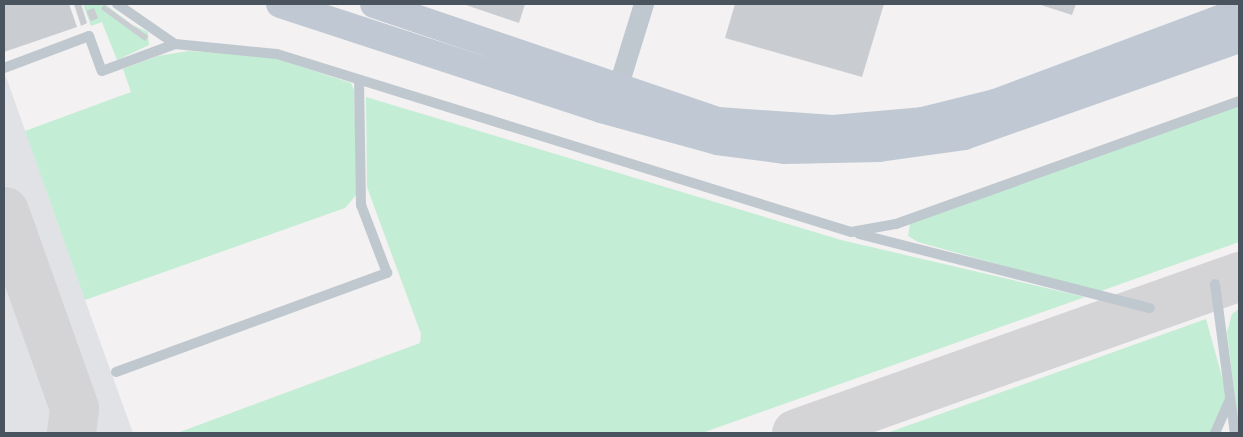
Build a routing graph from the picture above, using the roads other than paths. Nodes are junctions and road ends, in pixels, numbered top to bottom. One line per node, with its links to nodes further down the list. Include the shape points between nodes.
1 (117, 4): 7 (lane)
2 (374, 4): 10 (street)
3 (644, 4): 10 (street)
4 (286, 5): 6 (street, via 601,109 717,141 786,150 879,148 964,136)
5 (1239, 12): 10 (street, via 995,103 912,122 833,129 718,120)
6 (1239, 39)
7 (175, 44): 8 (lane, via 102,71 89,36); 9 (lane, via 277,54)
8 (4, 68)
9 (359, 80): 12 (lane); 15 (lane, via 361,204 386,273)
10 (619, 85)
11 (1239, 100): 12 (lane, via 896,224)
12 (851, 232): 14 (lane)
13 (1215, 284): 16 (lane)
14 (1150, 308)
15 (116, 372)
16 (1231, 399): 17 (lane); 18 (lane)
17 (1215, 433)
18 (1235, 433)

